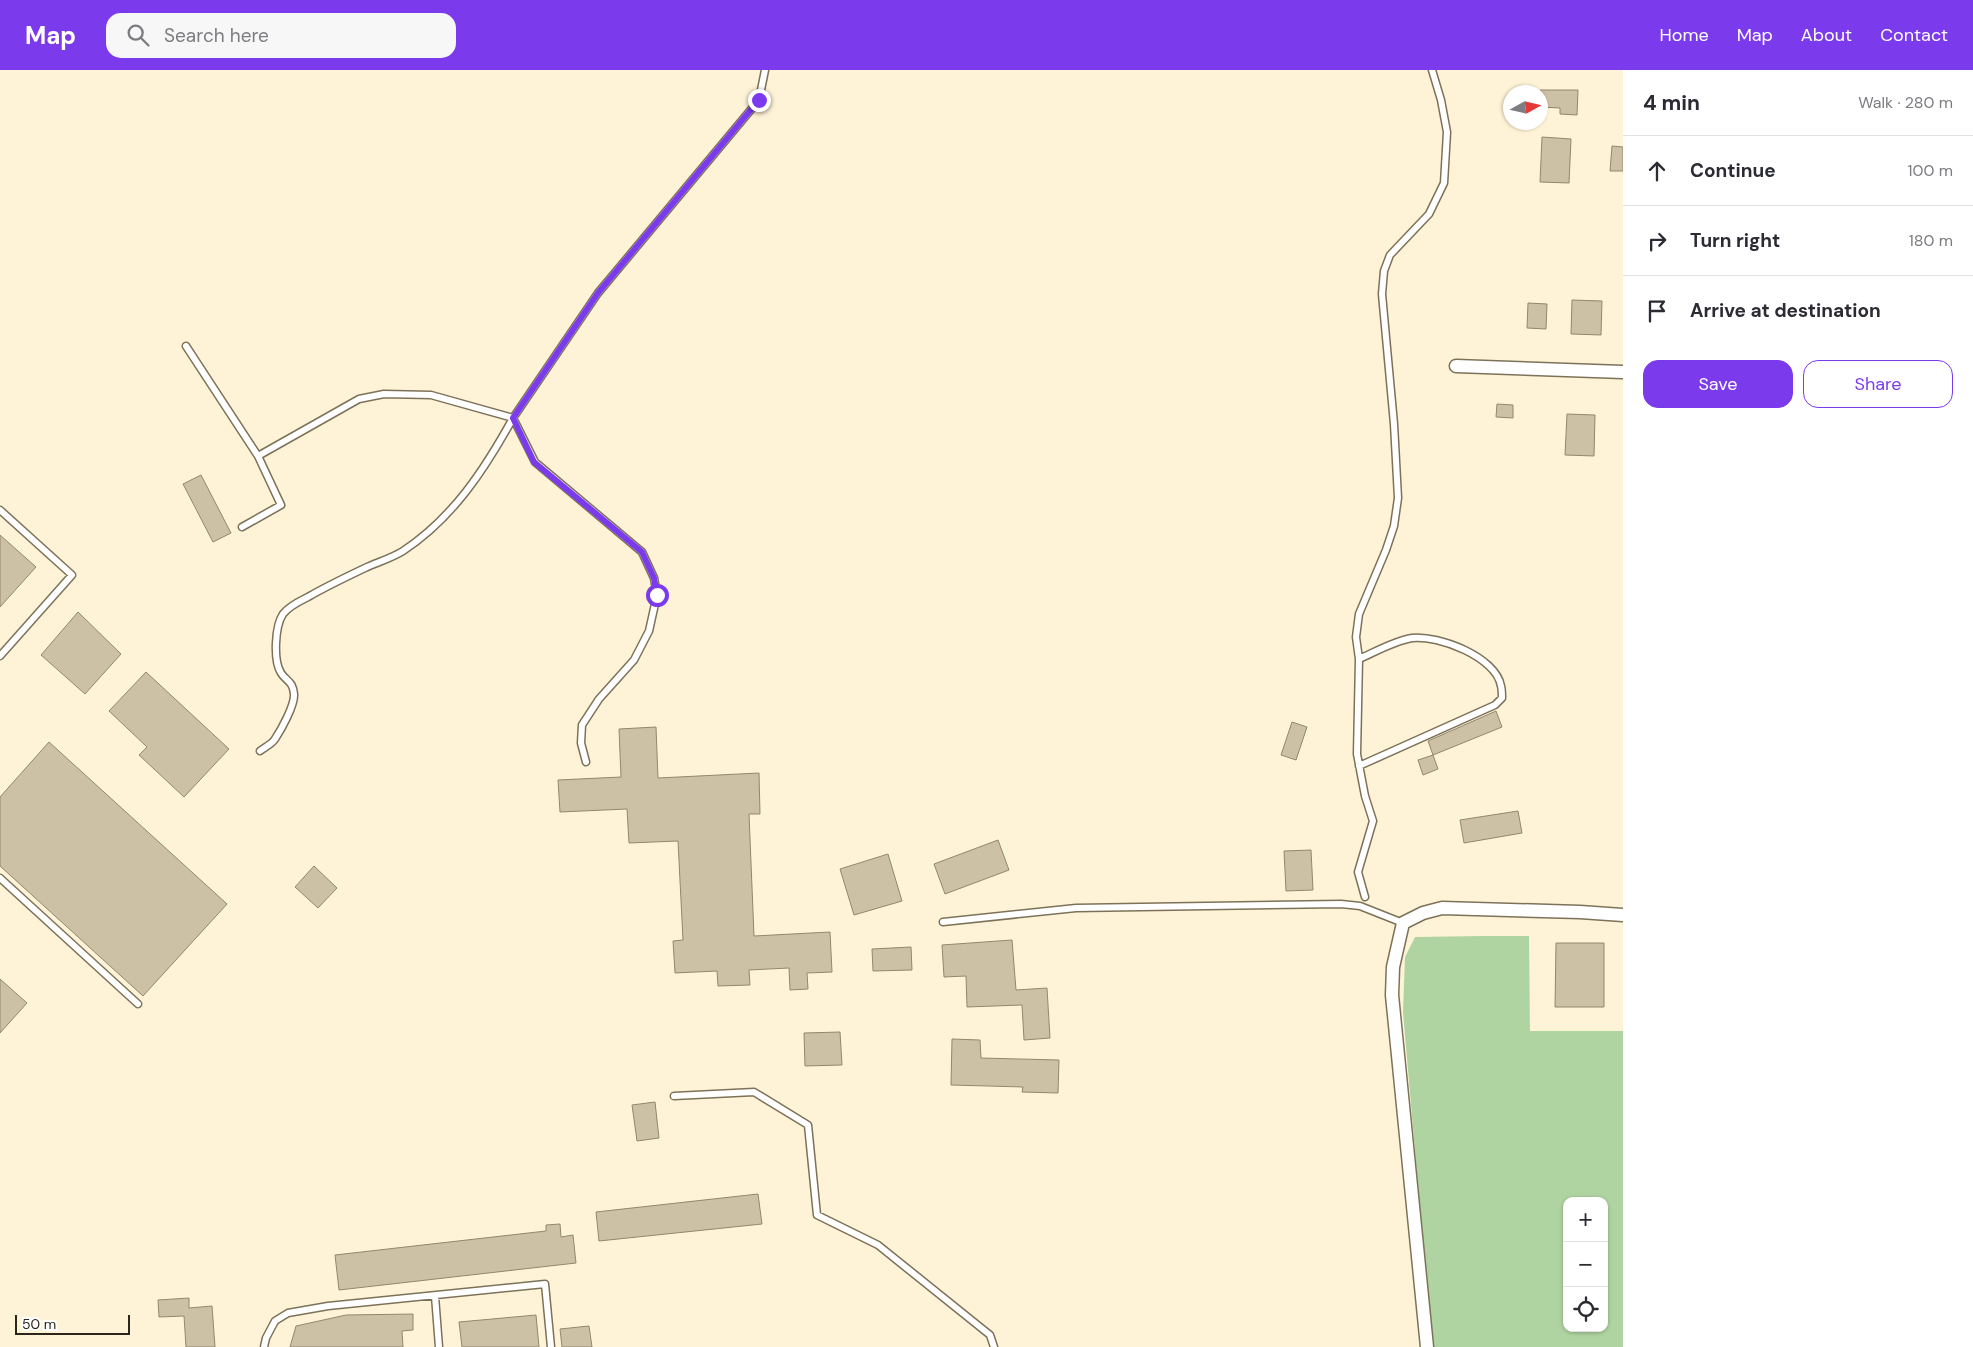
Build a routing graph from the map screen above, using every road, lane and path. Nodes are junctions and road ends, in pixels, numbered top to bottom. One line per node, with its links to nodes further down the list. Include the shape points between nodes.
1 (765, 70): 6 (lane, via 759,100 598,293)
2 (1432, 70): 11 (lane, via 1447,132 1444,183 1429,214 1390,255 1384,271 1382,294 1398,498 1386,550 1359,614 1356,637)
3 (186, 346): 7 (lane)
4 (1456, 366): 5 (street)
5 (1623, 372)
6 (513, 418): 7 (lane, via 431,395 384,394 359,400); 12 (lane, via 493,454 443,519 402,551 324,588 284,613 278,624 277,658 281,672 290,680 294,695 274,741); 13 (lane, via 534,462 642,552 654,578 657,595 649,630 634,660 599,699 582,725 581,743)
7 (258, 456): 9 (lane, via 281,505)
8 (0, 510): 10 (lane, via 72,575)
9 (242, 527)
10 (0, 656)
11 (1359, 660): 14 (lane); 14 (lane, via 1411,638 1432,638 1453,644 1482,660 1501,685 1502,698 1495,706)
12 (260, 750)
13 (586, 762)
14 (1359, 766): 16 (lane, via 1373,822 1358,872)
15 (0, 878): 20 (lane)
16 (1365, 897)
17 (1623, 915): 19 (street, via 1442,908)
18 (943, 922): 19 (lane, via 1076,908 1341,904 1360,906)
19 (1402, 923): 27 (street, via 1392,967 1392,995)
20 (138, 1004)
21 (674, 1096): 26 (lane, via 754,1092 808,1125 817,1215 878,1245 990,1335)
22 (435, 1296): 23 (lane, via 288,1313 275,1321); 24 (lane); 25 (lane, via 545,1284)
23 (264, 1347)
24 (439, 1347)
25 (551, 1347)
26 (994, 1347)
27 (1427, 1347)

